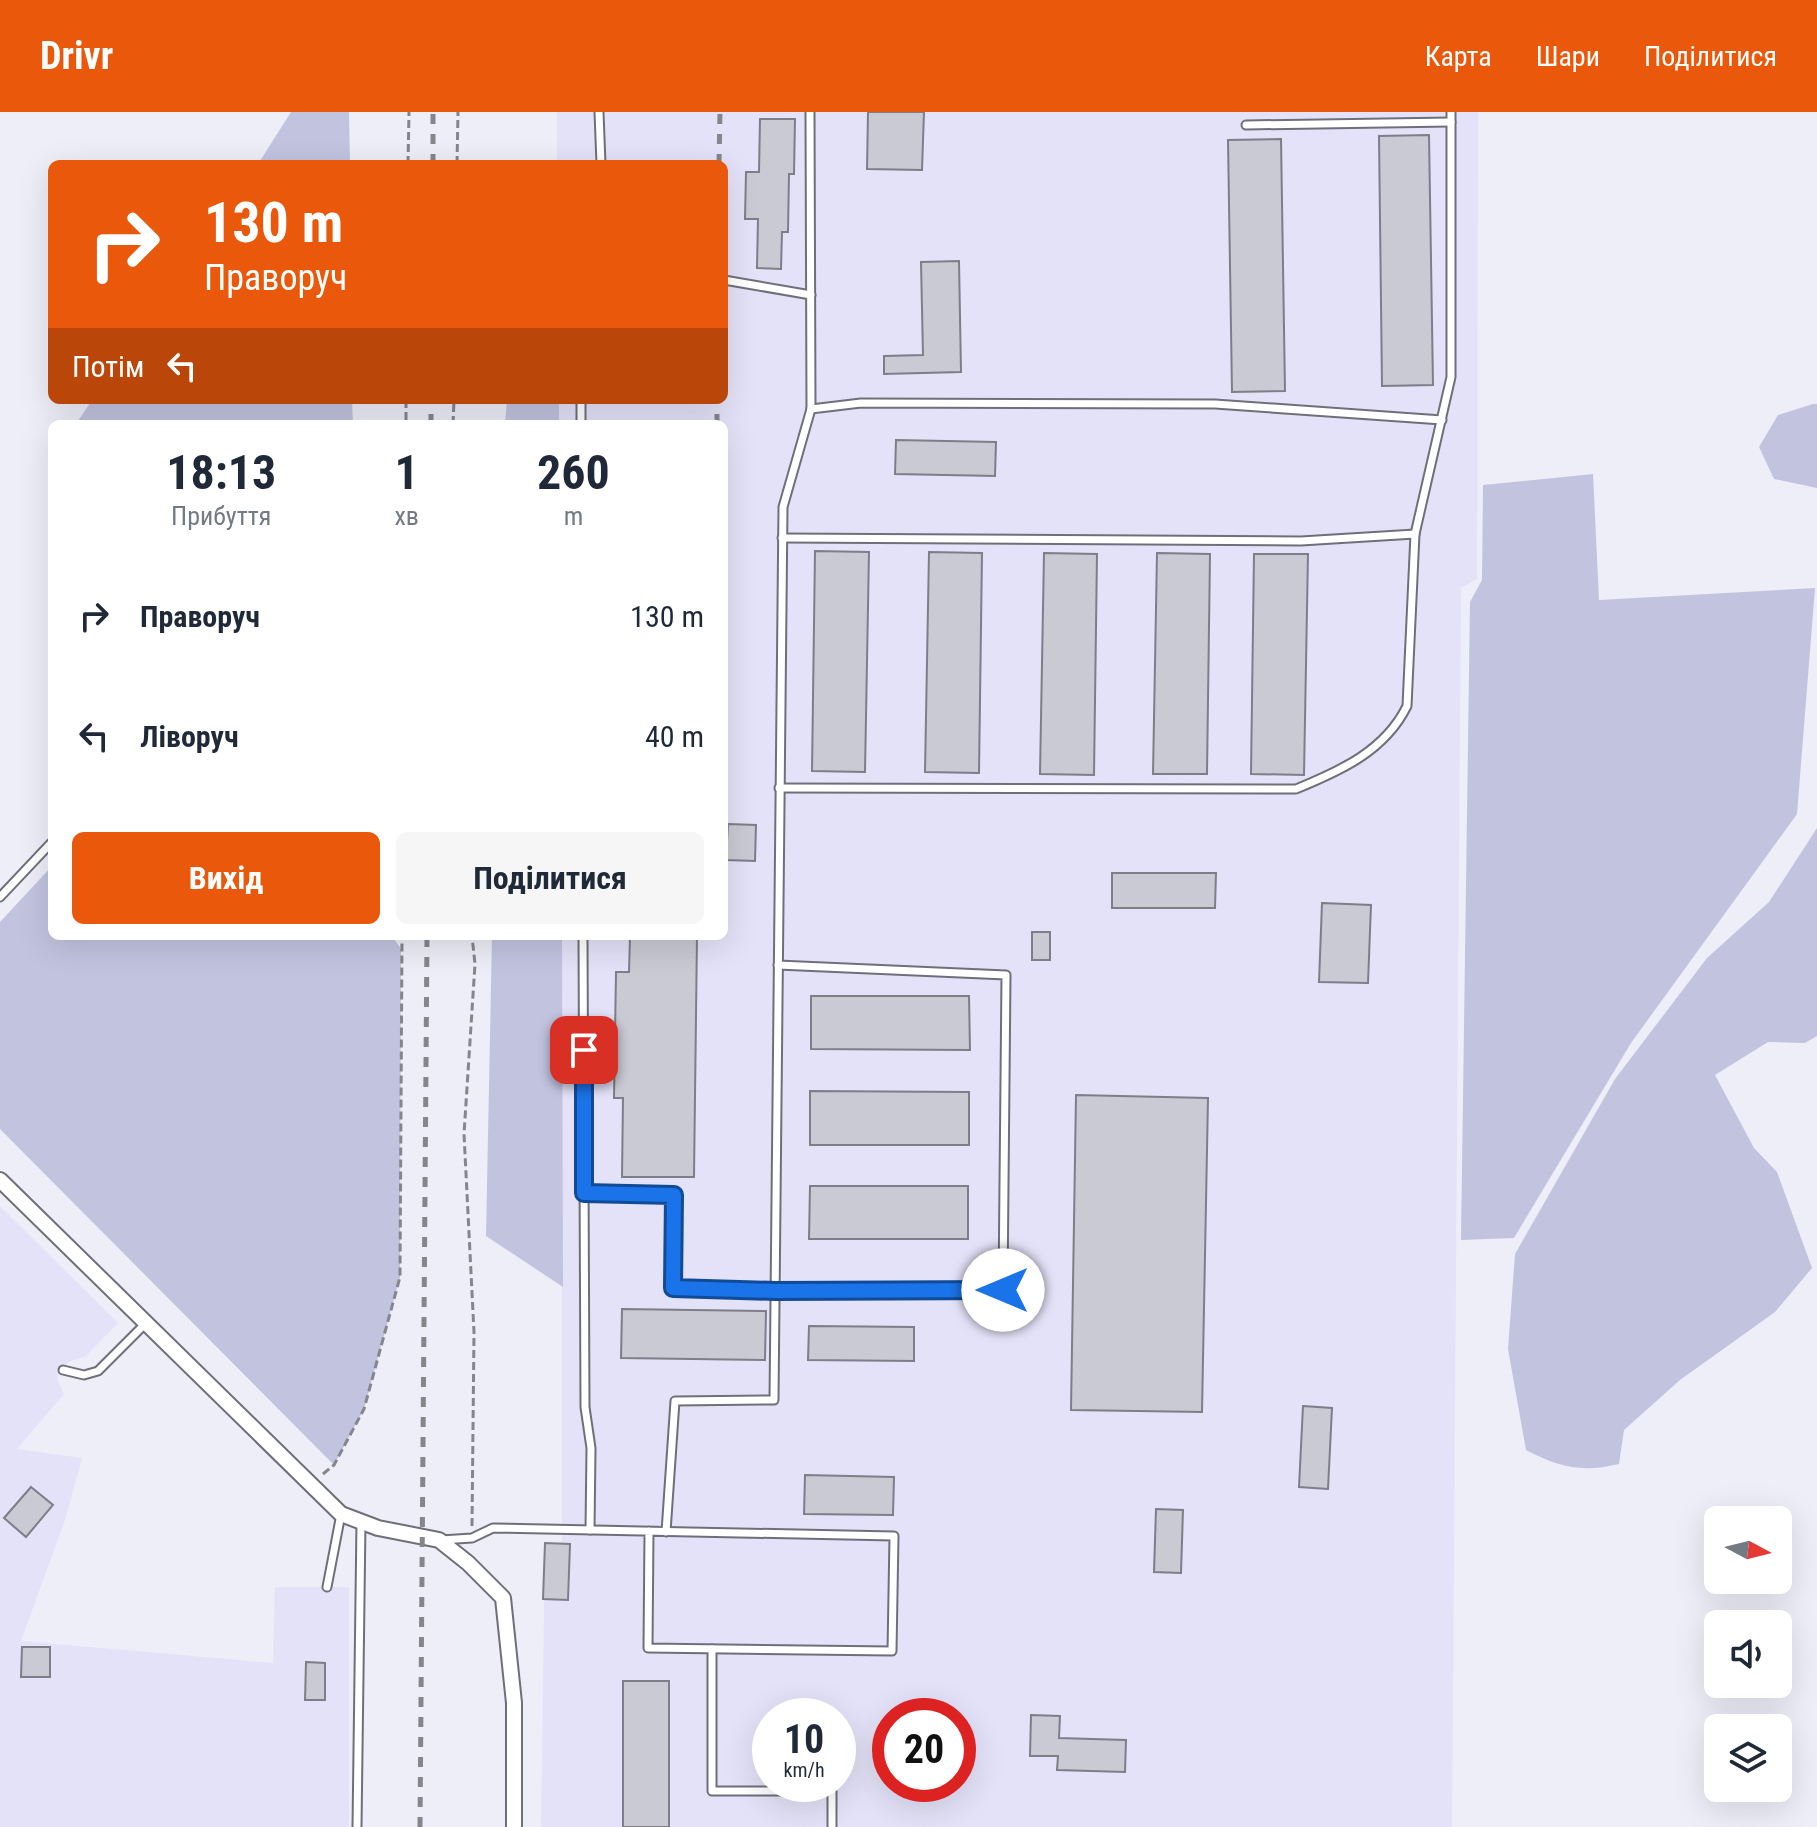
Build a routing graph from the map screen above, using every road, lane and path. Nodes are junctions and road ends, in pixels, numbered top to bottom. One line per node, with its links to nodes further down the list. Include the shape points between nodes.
1 (409, 112): 8 (path)
2 (458, 112): 9 (path)
3 (599, 112): 10 (lane)
4 (810, 112): 12 (lane)
5 (1451, 112): 6 (lane)
6 (1451, 122): 7 (lane); 14 (lane, via 1451,377)
7 (1246, 125)
8 (408, 160)
9 (457, 160)
10 (601, 160)
11 (728, 281): 12 (lane)
12 (811, 295): 13 (lane)
13 (811, 409): 14 (lane, via 861,403 1215,404); 16 (lane, via 783,507)
14 (1442, 420): 15 (lane)
15 (1415, 534): 16 (lane, via 1301,541); 17 (lane, via 1407,706 1377,747 1336,773 1296,789)
16 (782, 538): 17 (lane)
17 (779, 788): 23 (lane)
18 (48, 846): 19 (lane)
19 (0, 897)
20 (402, 940): 29 (path, via 400,1277 364,1409)
21 (472, 940): 37 (path, via 464,1134 474,1332)
22 (583, 940): 25 (lane)
23 (778, 965): 26 (lane); 26 (lane, via 1006,975 1006,1022 1003,1290)
24 (0, 1180): 27 (street)
25 (584, 1193): 26 (lane, via 674,1195 673,1288); 34 (lane)
26 (775, 1291): 36 (lane, via 774,1400 675,1401)
27 (147, 1322): 28 (lane, via 98,1371 84,1375); 30 (street)
28 (63, 1370)
29 (334, 1465)
30 (341, 1514): 32 (street); 39 (lane)
31 (493, 1516): 33 (lane)
32 (361, 1522): 38 (street); 41 (lane)
33 (493, 1528): 34 (lane); 37 (lane)
34 (590, 1530): 35 (lane)
35 (649, 1531): 36 (lane); 40 (lane, via 648,1648)
36 (666, 1532): 40 (lane, via 894,1536 892,1651)
37 (472, 1538): 38 (lane)
38 (439, 1540): 42 (street, via 503,1598 514,1703)
39 (327, 1587)
40 (712, 1649): 43 (lane, via 712,1791 832,1791)
41 (357, 1827)
42 (514, 1827)
43 (832, 1827)

